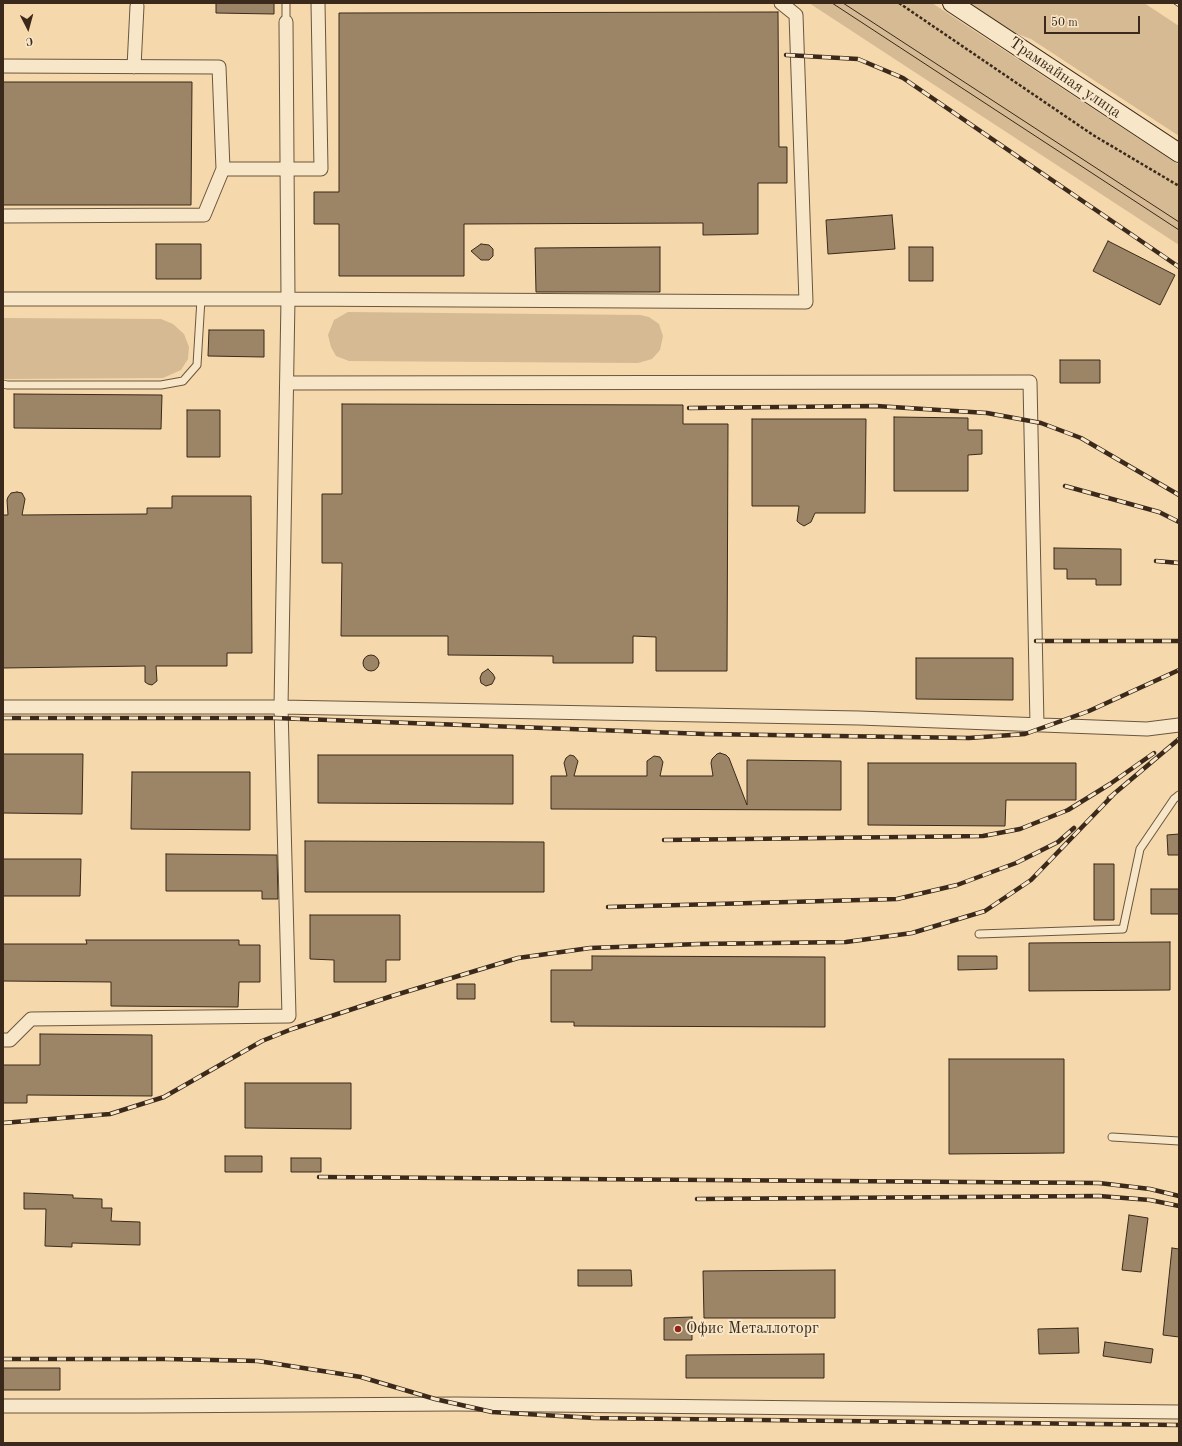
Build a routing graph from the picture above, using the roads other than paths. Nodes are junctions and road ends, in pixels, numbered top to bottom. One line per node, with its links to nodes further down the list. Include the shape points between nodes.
1 (286, 3): 6 (lane)
2 (318, 3): 10 (street, via 321,169)
3 (781, 3): 15 (street, via 796,16 806,302)
4 (952, 3): 9 (main road, Трамвайная улица)
5 (137, 6): 8 (street)
6 (286, 22): 10 (street)
7 (3, 66): 8 (street)
8 (134, 67): 11 (street, via 219,67)
9 (1179, 153)
10 (287, 168): 11 (street); 15 (street)
11 (223, 169): 12 (street, via 204,215)
12 (3, 216)
13 (3, 299): 14 (street)
14 (201, 299): 15 (street); 17 (lane, via 197,365 183,381 161,384)
15 (288, 299): 16 (street)
16 (287, 383): 19 (street); 20 (street, via 1030,382)
17 (3, 384)
18 (3, 707): 19 (street)
19 (281, 707): 20 (street, via 851,718); 24 (street, via 289,1016 31,1018 10,1040)
20 (1037, 725): 21 (street, via 1147,729)
21 (1179, 726)
22 (1179, 795): 23 (lane, via 1140,849 1123,929)
23 (979, 934)
24 (3, 1040)
25 (1112, 1138): 26 (lane)
26 (1179, 1141)
27 (3, 1406): 28 (street, via 464,1404)
28 (1179, 1412)

